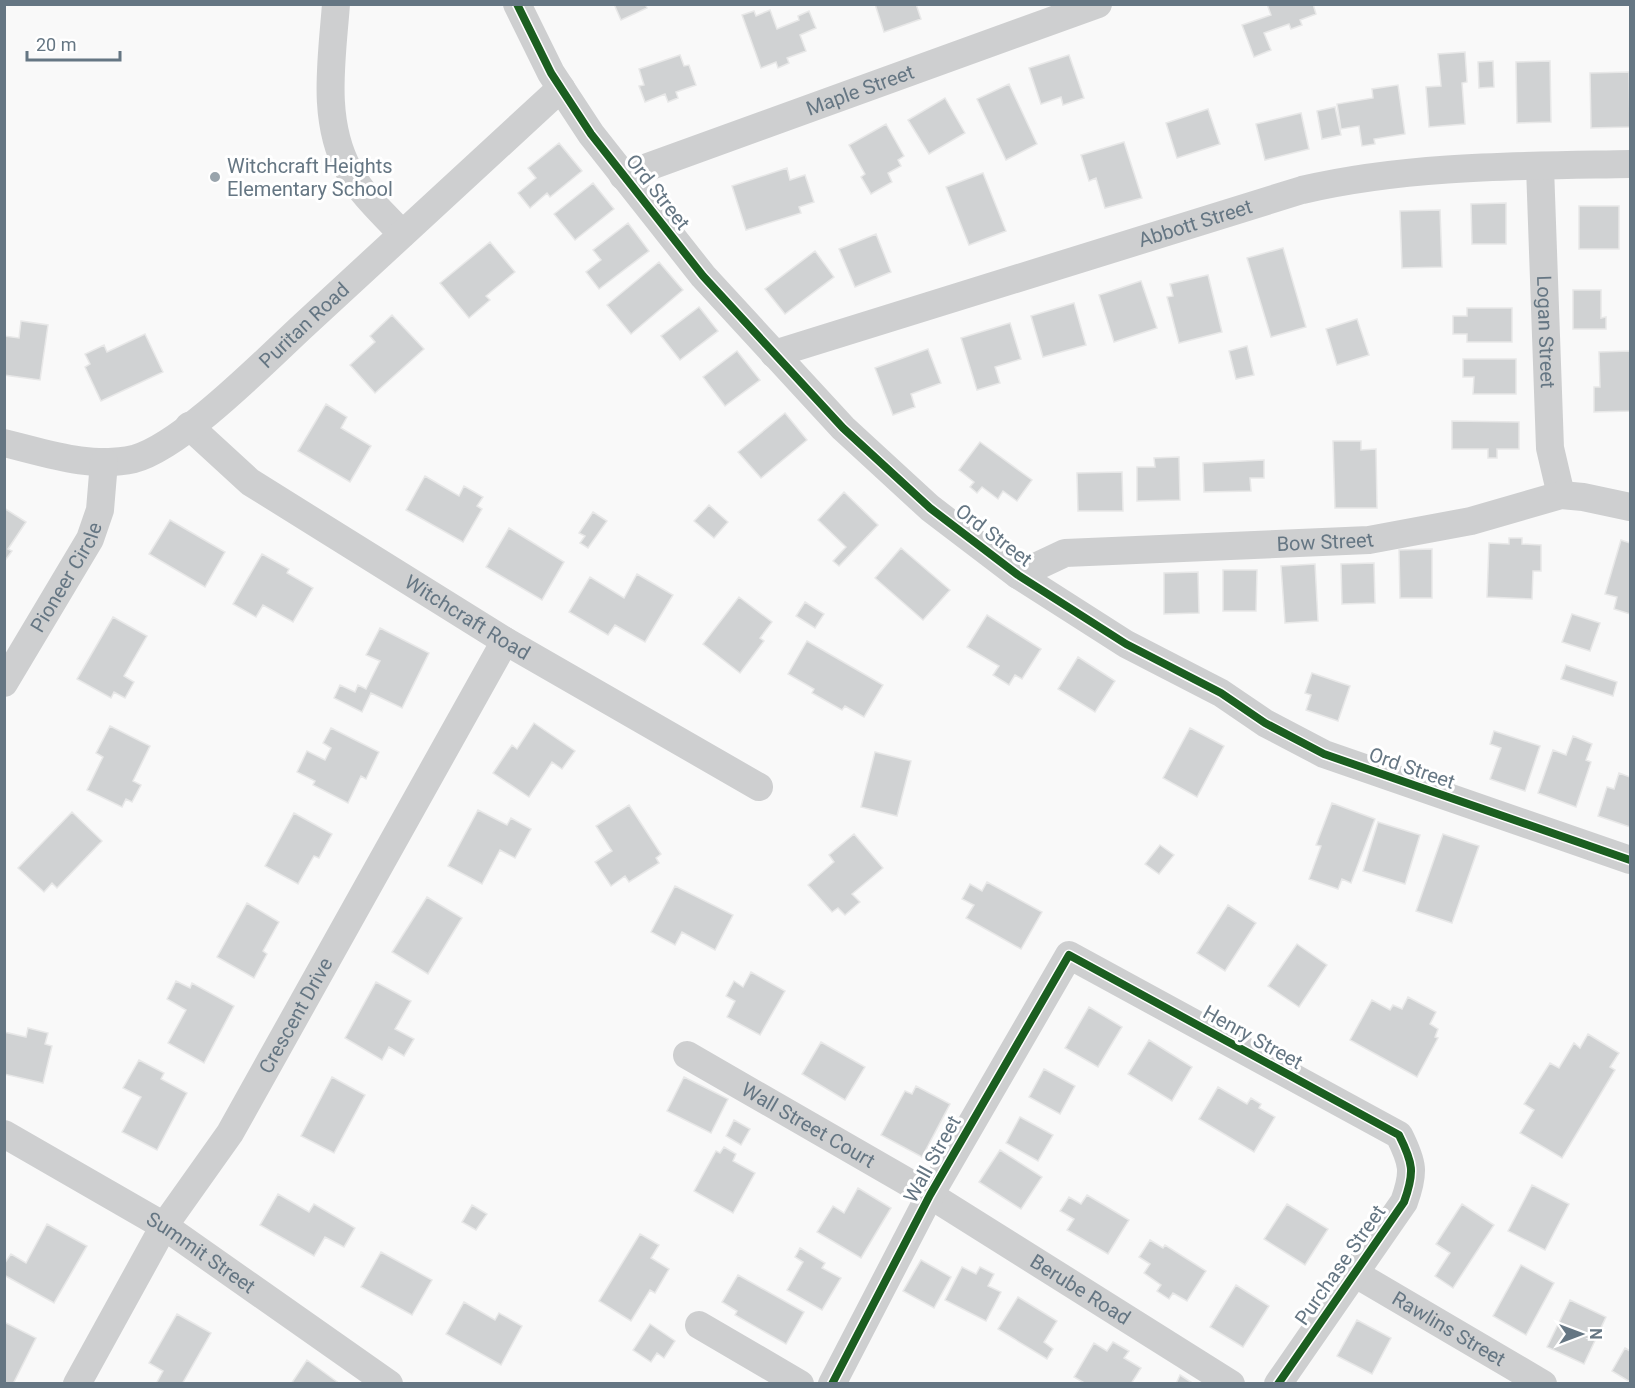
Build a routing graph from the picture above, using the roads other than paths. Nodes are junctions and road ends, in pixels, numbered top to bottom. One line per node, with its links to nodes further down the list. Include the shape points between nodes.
1 (336, 4): 8 (street, via 330,86 338,143 360,188)
2 (517, 4): 4 (street, Ord Street)
3 (1098, 4): 7 (street, Maple Street)
4 (561, 88): 7 (street, Ord Street); 8 (street, Puritan Road)
5 (1630, 164): 6 (street, Abbott Street)
6 (1540, 166): 9 (street, Abbott Street, via 1350,178); 13 (street, Logan Street, via 1550,448)
7 (623, 176): 9 (street, Ord Street, via 703,276)
8 (402, 234): 10 (street, Puritan Road)
9 (774, 354): 15 (street, Ord Street, via 843,428 930,508)
10 (189, 426): 12 (street, Puritan Road, via 151,452 134,459); 16 (street, Witchcraft Road, via 250,482)
11 (4, 443): 12 (street, Puritan Road)
12 (104, 462): 17 (street, Pioneer Circle, via 100,510 90,539)
13 (1561, 495): 14 (street, Bow Street); 15 (street, Bow Street, via 1471,521 1368,540 1065,553)
14 (1630, 507)
15 (1018, 575): 19 (street, Ord Street, via 1126,644 1221,693 1265,723 1324,754)
16 (505, 641): 18 (street, Witchcraft Road); 25 (street, Crescent Drive, via 230,1133)
17 (4, 683)
18 (759, 787)
19 (1630, 860)
20 (1069, 955): 23 (street, Henry Street, via 1399,1136); 24 (street, Wall Street)
21 (687, 1055): 24 (street, Wall Street Court)
22 (4, 1134): 25 (street, Summit Street)
23 (1410, 1158): 26 (street, Purchase Street, via 1412,1181 1404,1203)
24 (930, 1195): 31 (street, Wall Street); 32 (street, Berube Road)
25 (164, 1226): 28 (street, Crescent Drive); 29 (street, Summit Street)
26 (1354, 1273): 33 (street, Purchase Street); 34 (street, Rawlins Street)
27 (699, 1325): 30 (street)
28 (77, 1383)
29 (389, 1383)
30 (800, 1383)
31 (832, 1383)
32 (1231, 1383)
33 (1278, 1383)
34 (1543, 1383)

